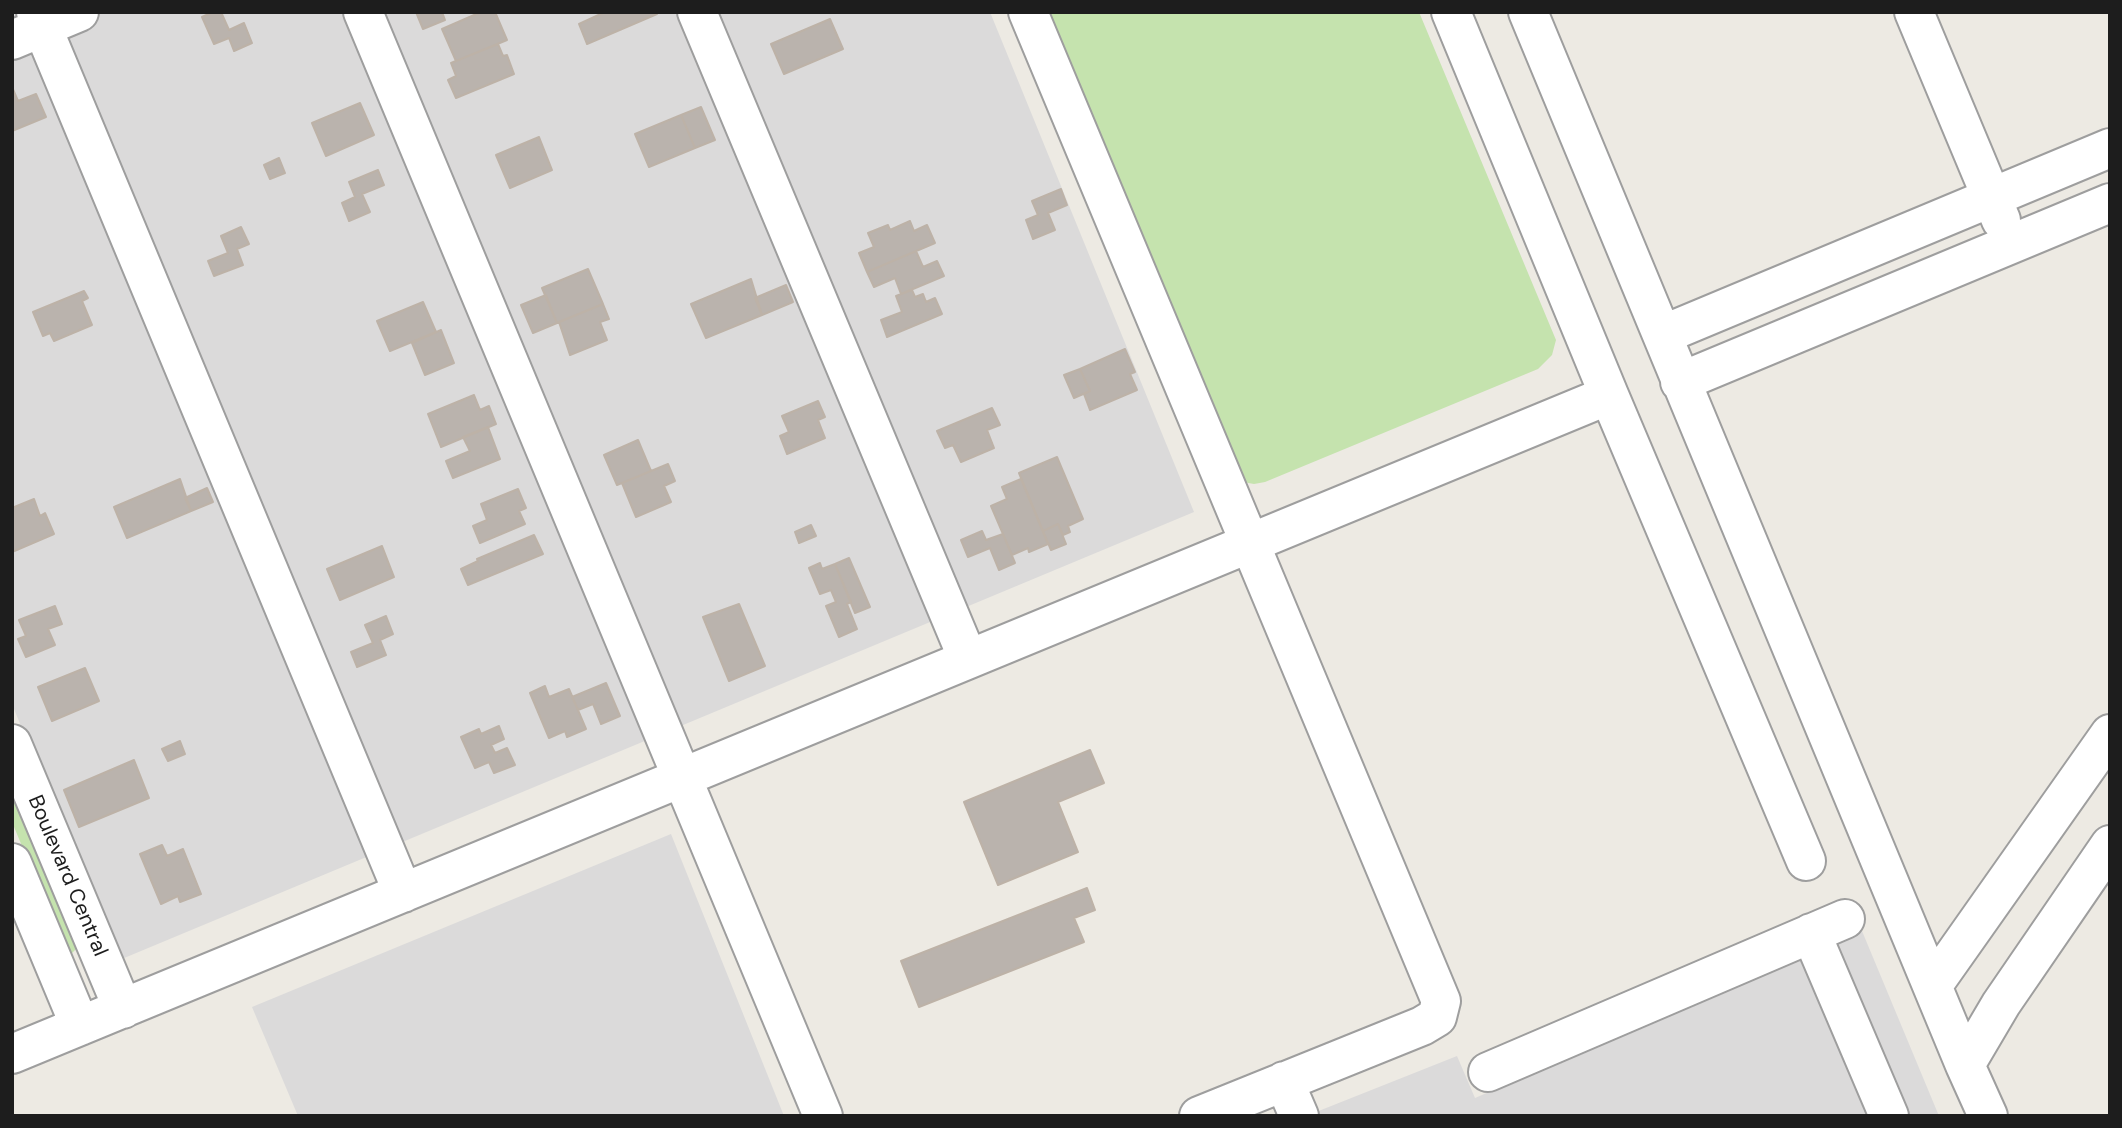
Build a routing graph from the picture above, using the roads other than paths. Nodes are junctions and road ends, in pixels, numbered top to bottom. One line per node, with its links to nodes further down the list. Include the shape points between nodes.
1 (79, 12): 8 (street)
2 (363, 12): 20 (street)
3 (697, 12): 17 (street)
4 (1027, 12): 16 (street)
5 (1451, 12): 15 (street)
6 (1528, 12): 13 (street)
7 (1914, 12): 10 (street)
8 (30, 27): 24 (street)
9 (2110, 148): 10 (street)
10 (1991, 198): 12 (street); 13 (street)
11 (2110, 203): 12 (street)
12 (2011, 245): 14 (street)
13 (1662, 335): 14 (street)
14 (1680, 382): 25 (street)
15 (1609, 395): 16 (street); 22 (street)
16 (1250, 542): 17 (street); 31 (street, via 1441,1001 1437,1017 1422,1026)
17 (968, 659): 20 (street)
18 (2110, 734): 25 (street)
19 (12, 744): 26 (street, Boulevard Central)
20 (683, 777): 24 (street); 32 (street)
21 (2110, 845): 29 (street, via 2001,1004)
22 (1806, 861)
23 (12, 863): 27 (street)
24 (403, 893): 26 (street)
25 (1933, 985): 29 (street)
26 (123, 1009): 27 (street)
27 (80, 1026): 28 (street)
28 (12, 1055)
29 (1965, 1065): 36 (street)
30 (1488, 1072): 35 (street, via 1828,926)
31 (1284, 1081): 33 (street); 34 (street)
32 (823, 1116)
33 (1199, 1116)
34 (1298, 1116)
35 (1889, 1116)
36 (1988, 1116)

